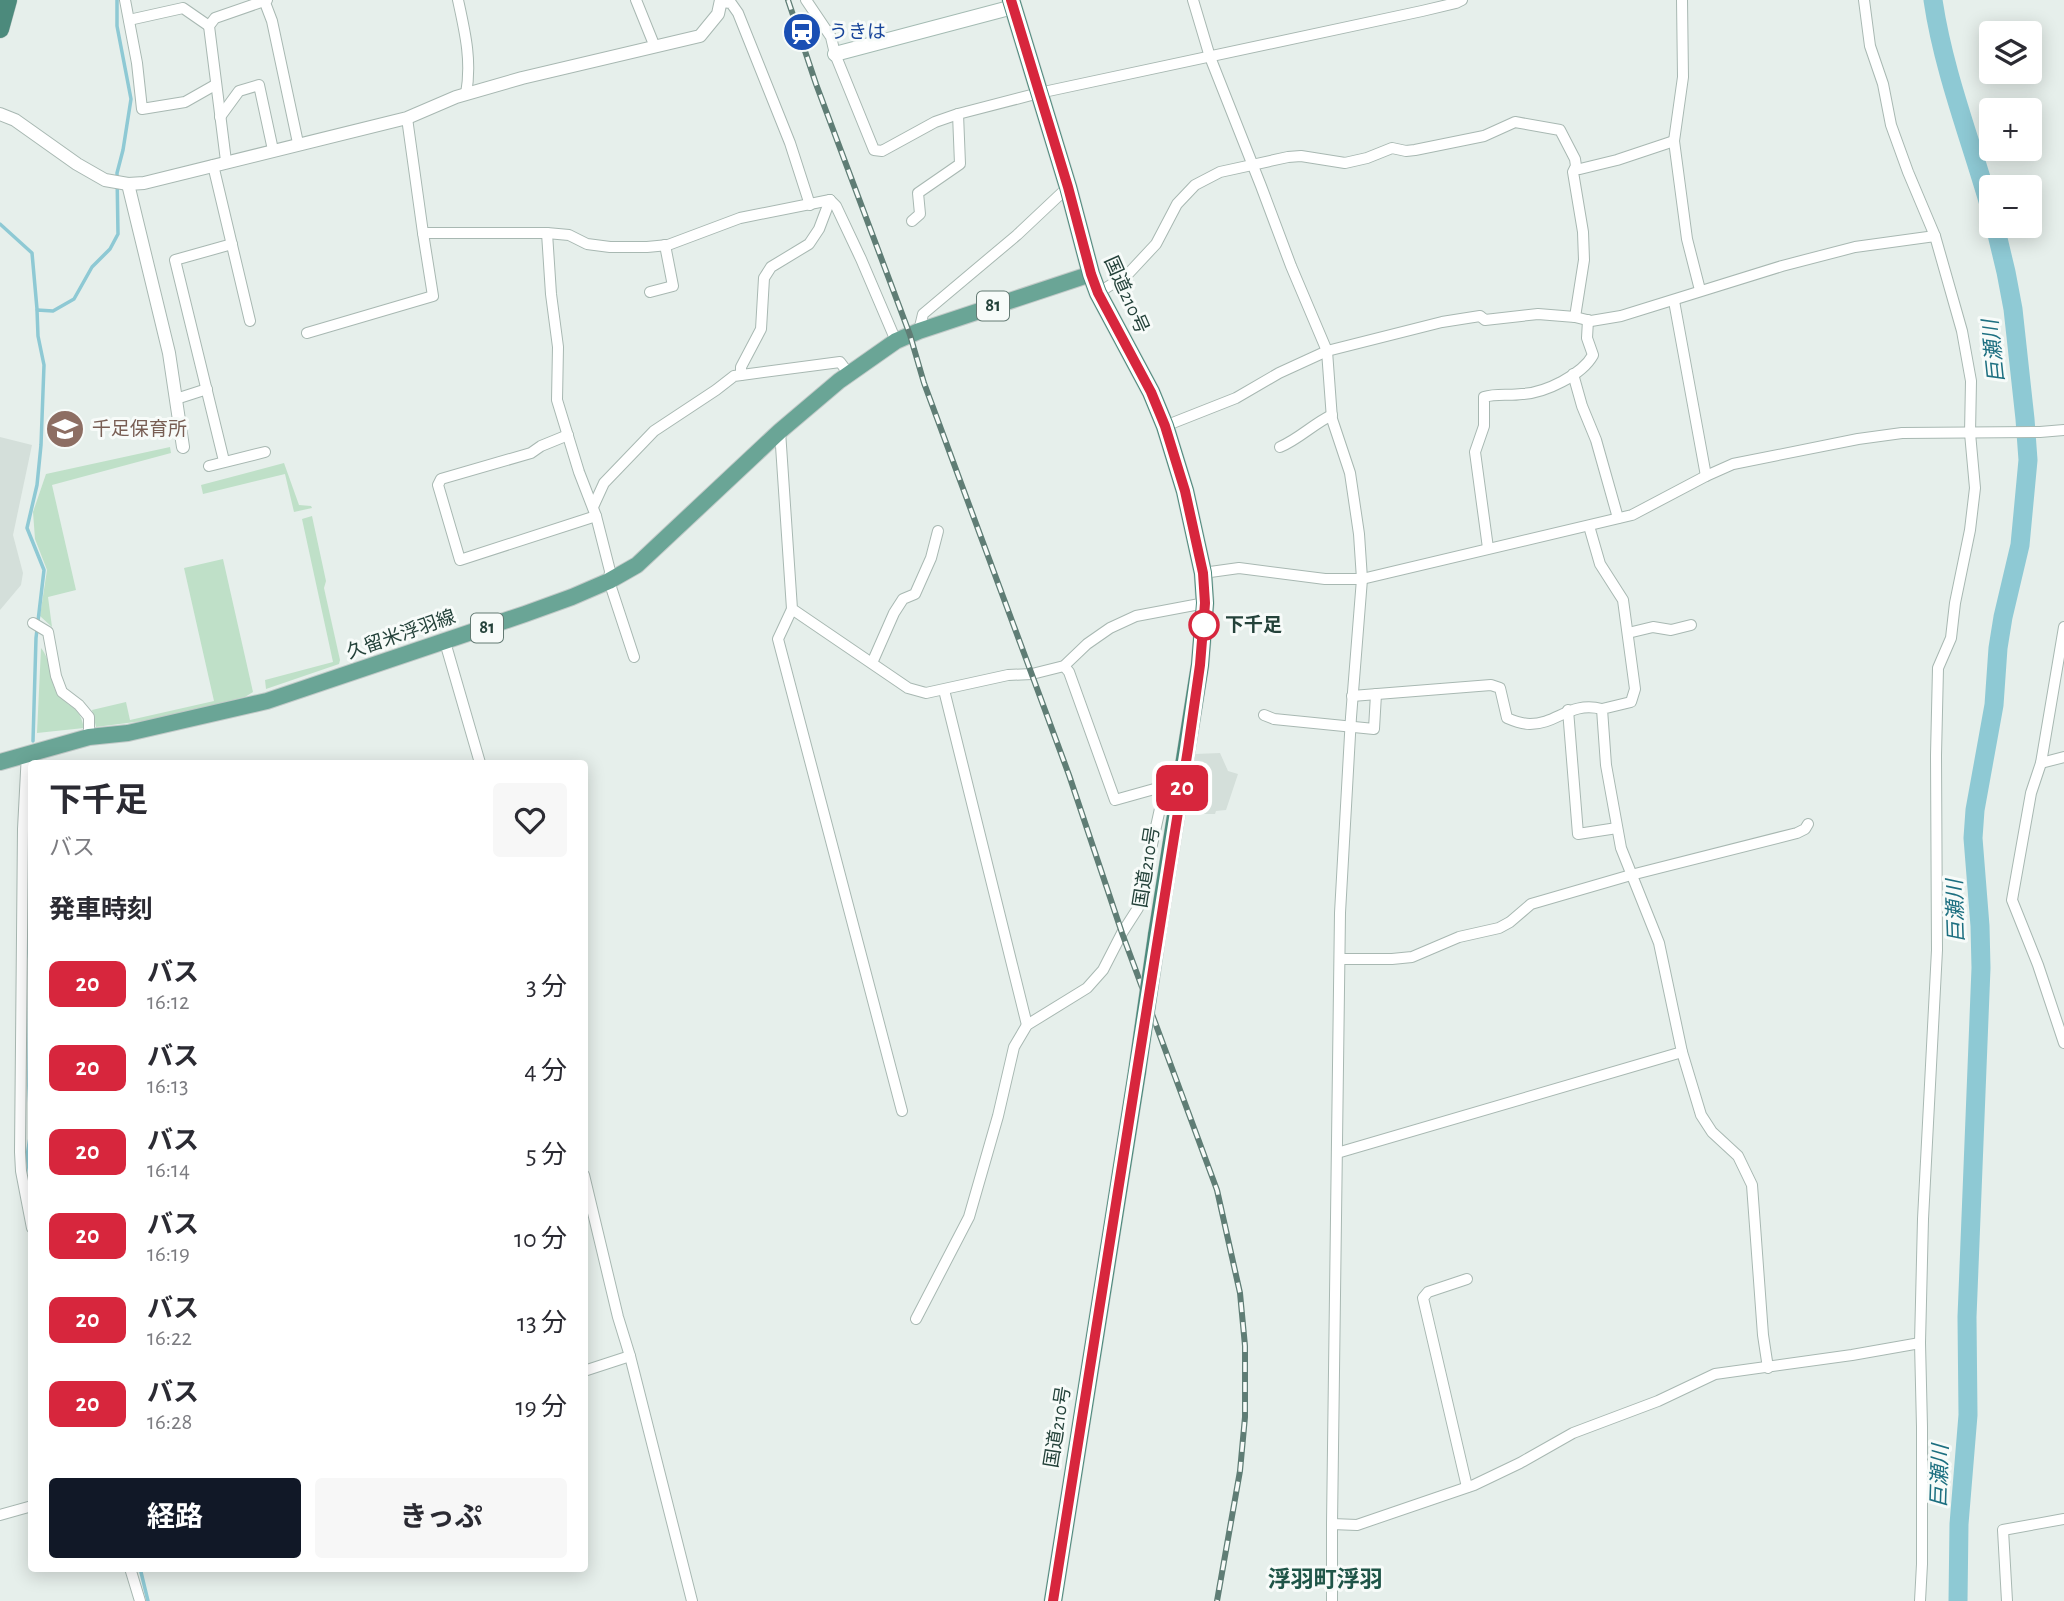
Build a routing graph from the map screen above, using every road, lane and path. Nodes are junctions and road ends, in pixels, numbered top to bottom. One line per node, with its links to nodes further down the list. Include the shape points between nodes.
1 (8, 0): 18 (highway)
2 (125, 0): 16 (street)
3 (265, 0): 17 (street, via 215,18); 30 (street)
4 (458, 0): 24 (street, via 468,45)
5 (636, 0): 19 (street)
6 (806, 0): 20 (street, via 831,37)
7 (1193, 0): 21 (street)
8 (1415, 0): 15 (street)
9 (1462, 0): 15 (street)
10 (1682, 0): 29 (street, via 1683,77)
11 (1864, 0): 42 (street, via 1870,46 1891,125)
12 (721, 1): 19 (street, via 718,15 700,36); 38 (street, via 731,3 738,13)
13 (182, 4): 16 (street); 17 (street)
14 (1012, 4): 20 (main road); 23 (highway, 国道210号)
15 (1418, 12): 21 (street)
16 (129, 20): 22 (street, via 142,109 185,102)
17 (209, 26): 22 (street)
18 (0, 29)
19 (655, 47): 24 (street)
20 (835, 54): 26 (street, via 874,150 882,151)
21 (1210, 57): 23 (street); 33 (street)
22 (215, 85): 27 (street)
23 (1039, 93): 26 (street); 36 (highway, 国道210号)
24 (466, 94): 28 (street)
25 (0, 114): 35 (street, via 105,180)
26 (958, 114): 39 (street, via 960,164 918,193 920,214)
27 (220, 117): 31 (street, via 239,91 259,85); 32 (street)
28 (407, 118): 30 (street); 40 (street)
29 (1674, 141): 34 (street); 46 (street, via 1687,239)
30 (298, 144): 31 (street)
31 (273, 150): 32 (street)
32 (220, 163): 35 (street); 43 (street)
33 (1252, 165): 34 (street, via 1301,156 1345,163 1392,148 1415,150 1484,136 1519,121 1560,130 1575,159); 48 (street, via 1220,172 1195,185 1177,204 1156,244 1128,274); 56 (street)
34 (1574, 169): 50 (street, via 1584,260)
35 (128, 184): 61 (street)
36 (1068, 187): 45 (highway, 国道210号); 53 (street, via 923,314)
37 (830, 200): 38 (street); 55 (street); 59 (street, via 809,244 771,267 764,278 761,329)
38 (810, 205): 44 (street, via 740,218)
39 (912, 221)
40 (423, 233): 41 (street); 54 (street, via 433,296)
41 (547, 233): 44 (street, via 610,247); 67 (street, via 558,347 557,400)
42 (1935, 236): 46 (street, via 1855,247); 66 (street, via 1971,381)
43 (232, 244): 52 (street); 60 (street, via 175,260)
44 (665, 245): 47 (street, via 673,286)
45 (1091, 274): 48 (highway, 国道210号); 53 (main road, 81)
46 (1700, 290): 49 (street)
47 (650, 292)
48 (1098, 293): 63 (highway, 国道210号)
49 (1674, 301): 51 (street); 73 (street)
50 (1575, 317): 51 (street); 56 (street, via 1538,314 1485,320 1480,316)
51 (1588, 320): 58 (street, via 1587,338 1593,355)
52 (250, 321)
53 (919, 331): 55 (main road, 81)
54 (307, 333)
55 (896, 341): 57 (main road, 久留米浮羽線 / 81)
56 (1327, 351): 62 (street); 63 (street, via 1236,398)
57 (849, 374): 59 (street, via 840,362); 65 (main road, 久留米浮羽線 / 81)
58 (1573, 374): 75 (street); 78 (street, via 1534,393 1484,397 1484,426 1475,452)
59 (741, 375): 74 (street, via 654,431 604,483)
60 (207, 389): 61 (street); 71 (street)
61 (176, 399): 68 (street)
62 (1332, 415): 69 (street); 80 (street, via 1350,473)
63 (1165, 426): 79 (highway, 国道210号)
64 (2064, 429): 66 (street)
65 (780, 431): 81 (main road, 久留米浮羽線 / 81, via 638,565); 83 (street)
66 (1970, 433): 73 (street, via 1902,433 1858,439 1733,464); 120 (street, via 1975,488 1970,530 1951,638 1938,668 1937,950)
67 (568, 435): 74 (street); 74 (street, via 531,453 441,479 438,485 460,560)
68 (183, 447)
69 (1280, 447)
70 (265, 452): 71 (street)
71 (224, 461): 72 (street)
72 (209, 466)
73 (1706, 476): 75 (street)
74 (595, 511): 81 (street)
75 (1618, 518): 76 (street)
76 (1589, 526): 78 (street); 87 (street, via 1600,564 1623,600)
77 (938, 531): 90 (street, via 915,594 903,599 894,613)
78 (1488, 548): 80 (street)
79 (1203, 573): 80 (street, via 1239,568); 82 (highway, 国道210号)
80 (1362, 579): 94 (street)
81 (609, 581): 88 (main road, 久留米浮羽線 / 81); 89 (street)
82 (1205, 603): 91 (street, via 1136,616 1110,628); 105 (highway, 国道210号, via 1200,665)
83 (792, 608): 90 (street); 114 (street, via 778,639)
84 (1691, 625): 87 (street)
85 (38, 626): 99 (street, via 48,632 62,692 89,717)
86 (2064, 627): 104 (street)
87 (1628, 634): 95 (street, via 1635,689 1631,702)
88 (445, 642): 99 (main road, 久留米浮羽線 / 81, via 247,707); 102 (street)
89 (634, 657)
90 (872, 663): 92 (street, via 908,688 926,694)
91 (1064, 666): 92 (street); 105 (street, via 1115,800)
92 (944, 690): 111 (street)
93 (1376, 695): 94 (street); 96 (street, via 1491,685 1500,688 1507,718 1519,722 1542,722); 98 (street, via 1374,729)
94 (1352, 696): 98 (street)
95 (1602, 709): 96 (street); 108 (street, via 1605,765)
96 (1568, 710): 108 (street, via 1578,834)
97 (1264, 715): 98 (street)
98 (1350, 727): 110 (street)
99 (89, 737): 100 (main road, 久留米浮羽線 / 81)
100 (27, 753): 103 (main road, 久留米浮羽線 / 81); 107 (street)
101 (2064, 757): 104 (street)
102 (479, 760)
103 (0, 762)
104 (2041, 763): 112 (street, via 2011,900)
105 (1174, 784): 111 (street, via 1138,908 1102,970 1087,988); 132 (highway, 国道210号, bridge, via 1137,1072)
106 (1808, 824): 109 (street, via 1797,833)
107 (27, 828): 117 (street, via 20,1152)
108 (1618, 828): 109 (street)
109 (1631, 875): 110 (street, via 1531,904 1499,928 1459,937 1412,957); 113 (street, via 1659,943)
110 (1340, 959): 115 (street)
111 (1027, 1025): 119 (street, via 1014,1047 969,1217)
112 (2064, 1043)
113 (1682, 1052): 115 (street); 122 (street, via 1701,1115 1738,1156 1752,1185)
114 (902, 1111)
115 (1337, 1153): 128 (street)
116 (588, 1192): 121 (street)
117 (28, 1207)
118 (1467, 1279): 124 (street, via 1428,1292 1423,1298)
119 (916, 1320)
120 (1920, 1343): 122 (street); 134 (street)
121 (630, 1356): 123 (street); 131 (street)
122 (1768, 1368): 124 (street, via 1715,1374 1573,1433)
123 (588, 1370)
124 (1468, 1487): 128 (street, via 1357,1525)
125 (28, 1507): 126 (street)
126 (0, 1515)
127 (2064, 1519): 135 (street, via 2003,1530)
128 (1332, 1524): 133 (street)
129 (131, 1572): 130 (street)
130 (140, 1601)
131 (692, 1601)
132 (1053, 1601)
133 (1332, 1601)
134 (1920, 1601)
135 (2007, 1601)

